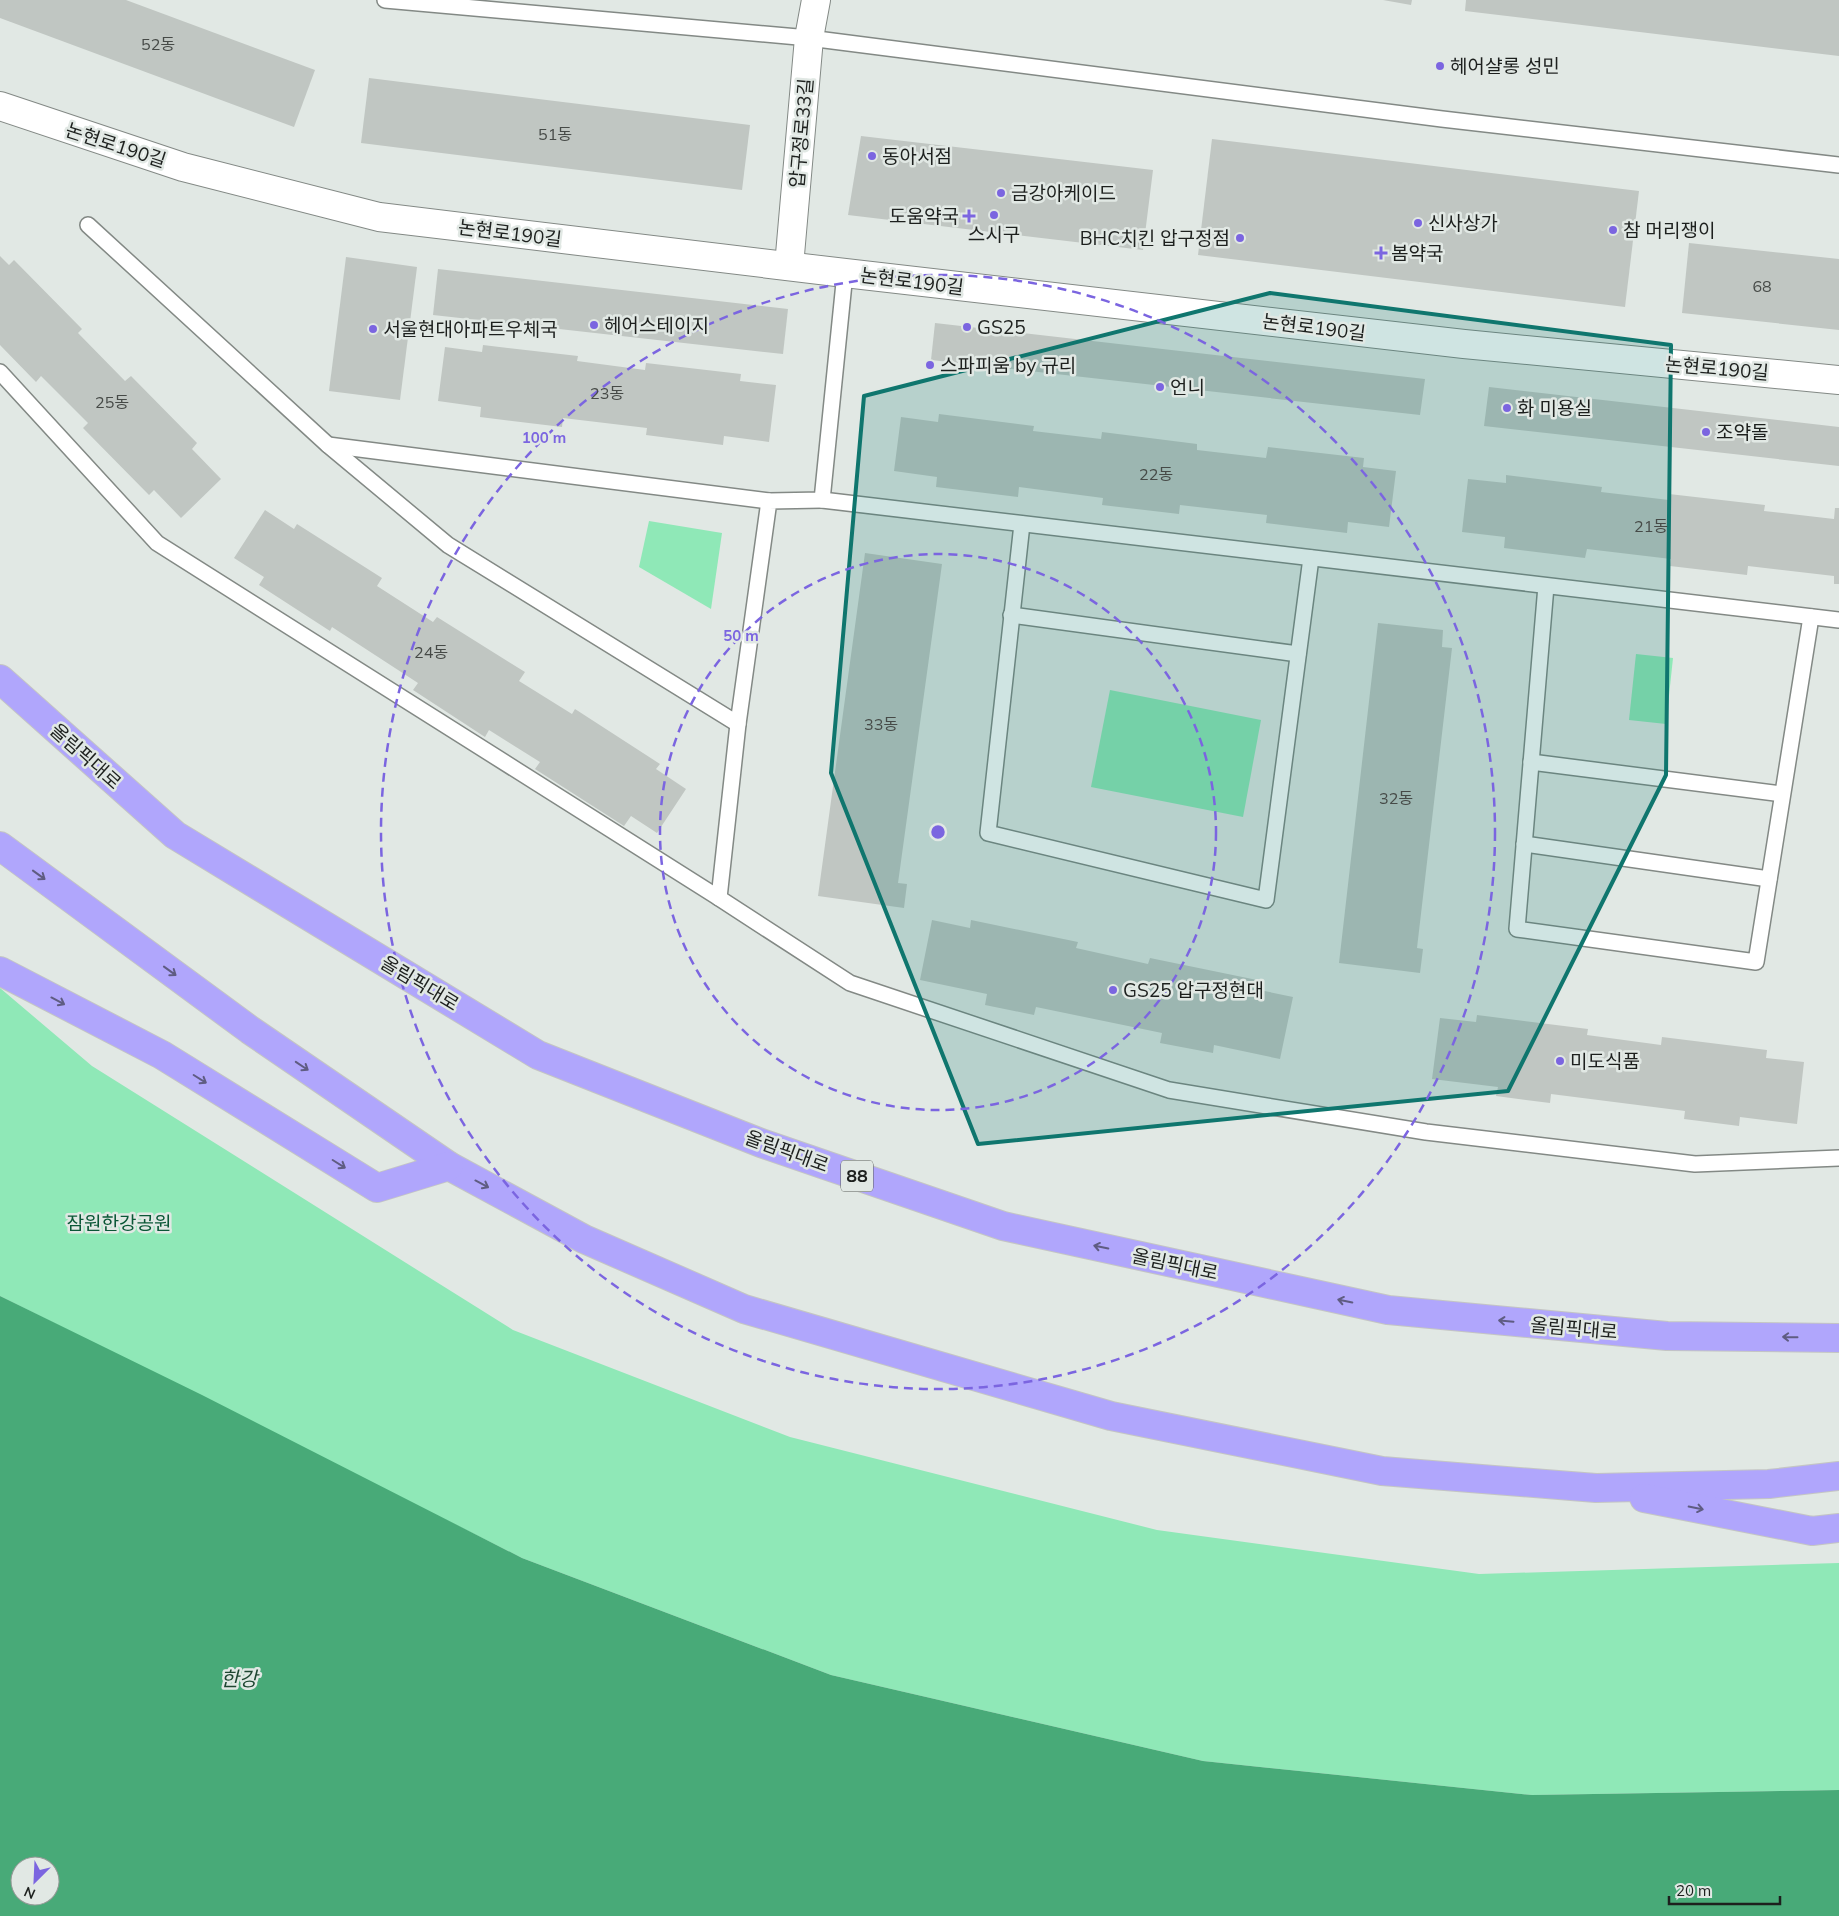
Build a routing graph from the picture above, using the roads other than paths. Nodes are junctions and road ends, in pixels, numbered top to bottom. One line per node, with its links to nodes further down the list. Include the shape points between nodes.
1 (385, 0): 3 (lane)
2 (816, 0): 3 (street, 압구정로33길)
3 (809, 38): 5 (lane, via 1442,119); 7 (street, 압구정로33길)
4 (0, 106): 7 (street, 논현로190길, via 183,168 380,217)
5 (1839, 165)
6 (88, 225): 11 (lane)
7 (789, 266): 8 (street, 논현로190길)
8 (844, 273): 10 (street, 논현로190길, via 1464,344); 12 (lane)
9 (0, 372): 28 (lane, via 157,543)
10 (1839, 380)
11 (328, 445): 13 (lane); 22 (lane, via 448,545)
12 (822, 500): 13 (lane); 14 (lane)
13 (769, 501): 22 (lane)
14 (1022, 524): 15 (lane); 17 (lane)
15 (1311, 558): 16 (lane); 20 (lane)
16 (1546, 586): 18 (lane); 23 (lane)
17 (1011, 615): 20 (lane); 20 (lane, via 988,833 1266,900)
18 (1811, 617): 19 (lane); 24 (lane)
19 (1839, 620)
20 (1298, 654)
21 (0, 679): 32 (highway, 올림픽대로 / 88, one-way to 21, via 1667,1336 1388,1310 1003,1226 761,1143 538,1055 183,840)
22 (738, 724): 28 (lane)
23 (1531, 762): 24 (lane); 25 (lane)
24 (1782, 794): 27 (lane)
25 (1524, 844): 27 (lane); 27 (lane, via 1517,929 1756,962)
26 (0, 846): 31 (highway, one-way to 31, via 250,1030)
27 (1769, 879)
28 (719, 898): 30 (lane, via 850,983 1169,1090 1426,1132 1695,1164)
29 (7, 974): 31 (highway, one-way to 31, via 162,1055 378,1188)
30 (1839, 1158)
31 (449, 1166): 34 (highway, one-way to 34, via 584,1239 744,1309 1111,1416 1382,1471)
32 (1839, 1338)
33 (1839, 1476): 34 (highway, via 1770,1484)
34 (1596, 1488): 35 (highway, one-way to 35, via 1812,1531)
35 (1839, 1528)

